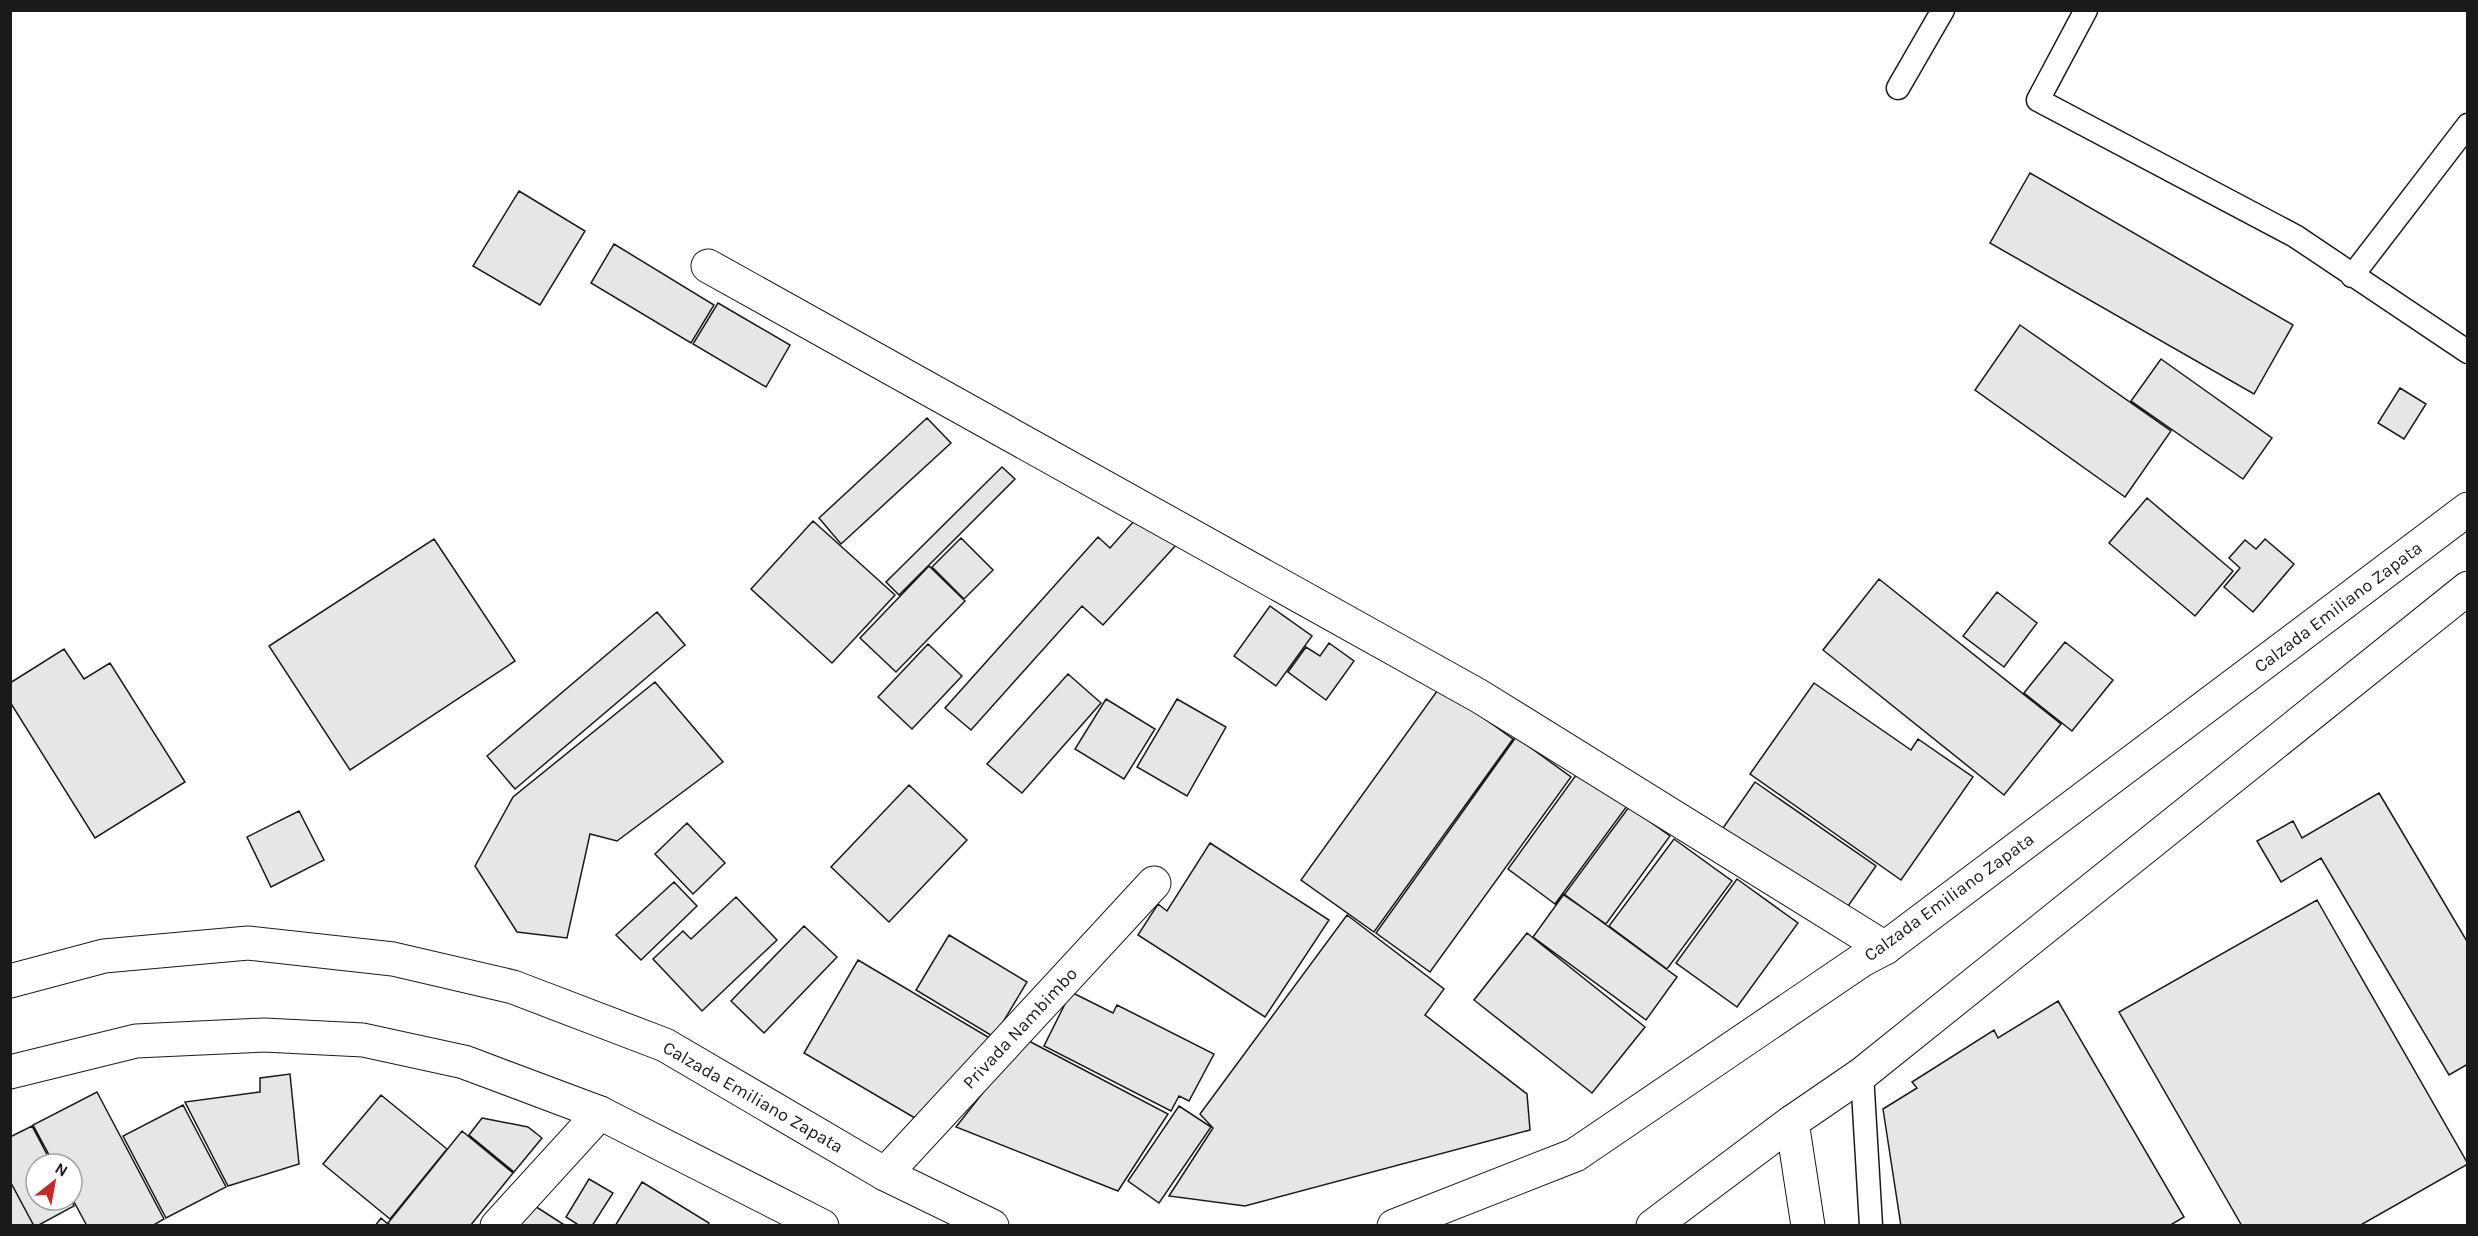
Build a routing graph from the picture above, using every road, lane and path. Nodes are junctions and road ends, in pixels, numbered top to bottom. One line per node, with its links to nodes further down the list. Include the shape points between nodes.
1 (1943, 10): 3 (lane)
2 (2086, 10): 6 (lane, via 2038,100 2295,236)
3 (1898, 88)
4 (2468, 125): 6 (lane)
5 (708, 266): 11 (main road, via 1479,696)
6 (2352, 276): 7 (lane)
7 (2468, 352)
8 (2468, 509): 11 (main road, Calzada Emiliano Zapata)
9 (2468, 588): 14 (main road)
10 (1154, 883): 17 (main road, Privada Nambimbo)
11 (1885, 948): 21 (main road, Calzada Emiliano Zapata, via 1575,1155)
12 (10, 981): 17 (main road, Calzada Emiliano Zapata, via 104,956 248,943 393,959 513,987 665,1045)
13 (10, 1072): 15 (main road, via 136,1041 264,1035 363,1040 464,1062)
14 (1862, 1074): 16 (main road); 24 (lane)
15 (600, 1113): 18 (main road); 19 (main road)
16 (1792, 1122): 22 (main road); 23 (main road)
17 (885, 1174): 20 (main road, Calzada Emiliano Zapata)
18 (497, 1226)
19 (822, 1226)
20 (992, 1226)
21 (1394, 1226)
22 (1653, 1226)
23 (1808, 1226)
24 (1871, 1226)

